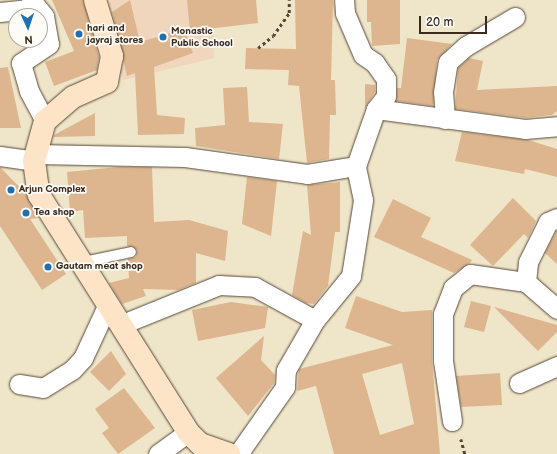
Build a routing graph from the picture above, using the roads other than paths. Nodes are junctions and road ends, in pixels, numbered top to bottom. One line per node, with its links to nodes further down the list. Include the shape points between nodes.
1 (95, 0): 8 (street, via 112,56 108,82 73,97)
2 (344, 0): 6 (street, via 345,13 363,55 375,64 386,79 386,96)
3 (34, 4): 4 (street); 8 (street, via 44,16 48,44 21,63 29,91)
4 (0, 12)
5 (515, 17): 7 (street, via 466,46 448,62 443,92)
6 (376, 109): 7 (street); 12 (street)
7 (445, 119): 9 (street, via 525,130)
8 (45, 122): 11 (street)
9 (557, 126)
10 (0, 156): 11 (street)
11 (35, 157): 12 (street, via 185,157 307,174); 15 (street, via 39,195)
12 (356, 166): 19 (street, via 363,200 351,276)
13 (557, 218): 16 (street, via 548,222 531,256)
14 (131, 252): 15 (lane)
15 (79, 263): 17 (street)
16 (526, 282): 18 (street); 24 (street, via 470,274 453,288 443,314 443,361)
17 (106, 306): 20 (street); 23 (street, via 83,358 72,370 43,388)
18 (557, 308)
19 (315, 320): 20 (street, via 255,287 219,285); 28 (street, via 286,370 285,387)
20 (120, 325): 25 (street)
21 (557, 366): 22 (street)
22 (519, 382)
23 (19, 384)
24 (452, 421)
25 (188, 432): 26 (street); 27 (street, via 200,444)
26 (158, 454)
27 (230, 454)
28 (238, 454)

